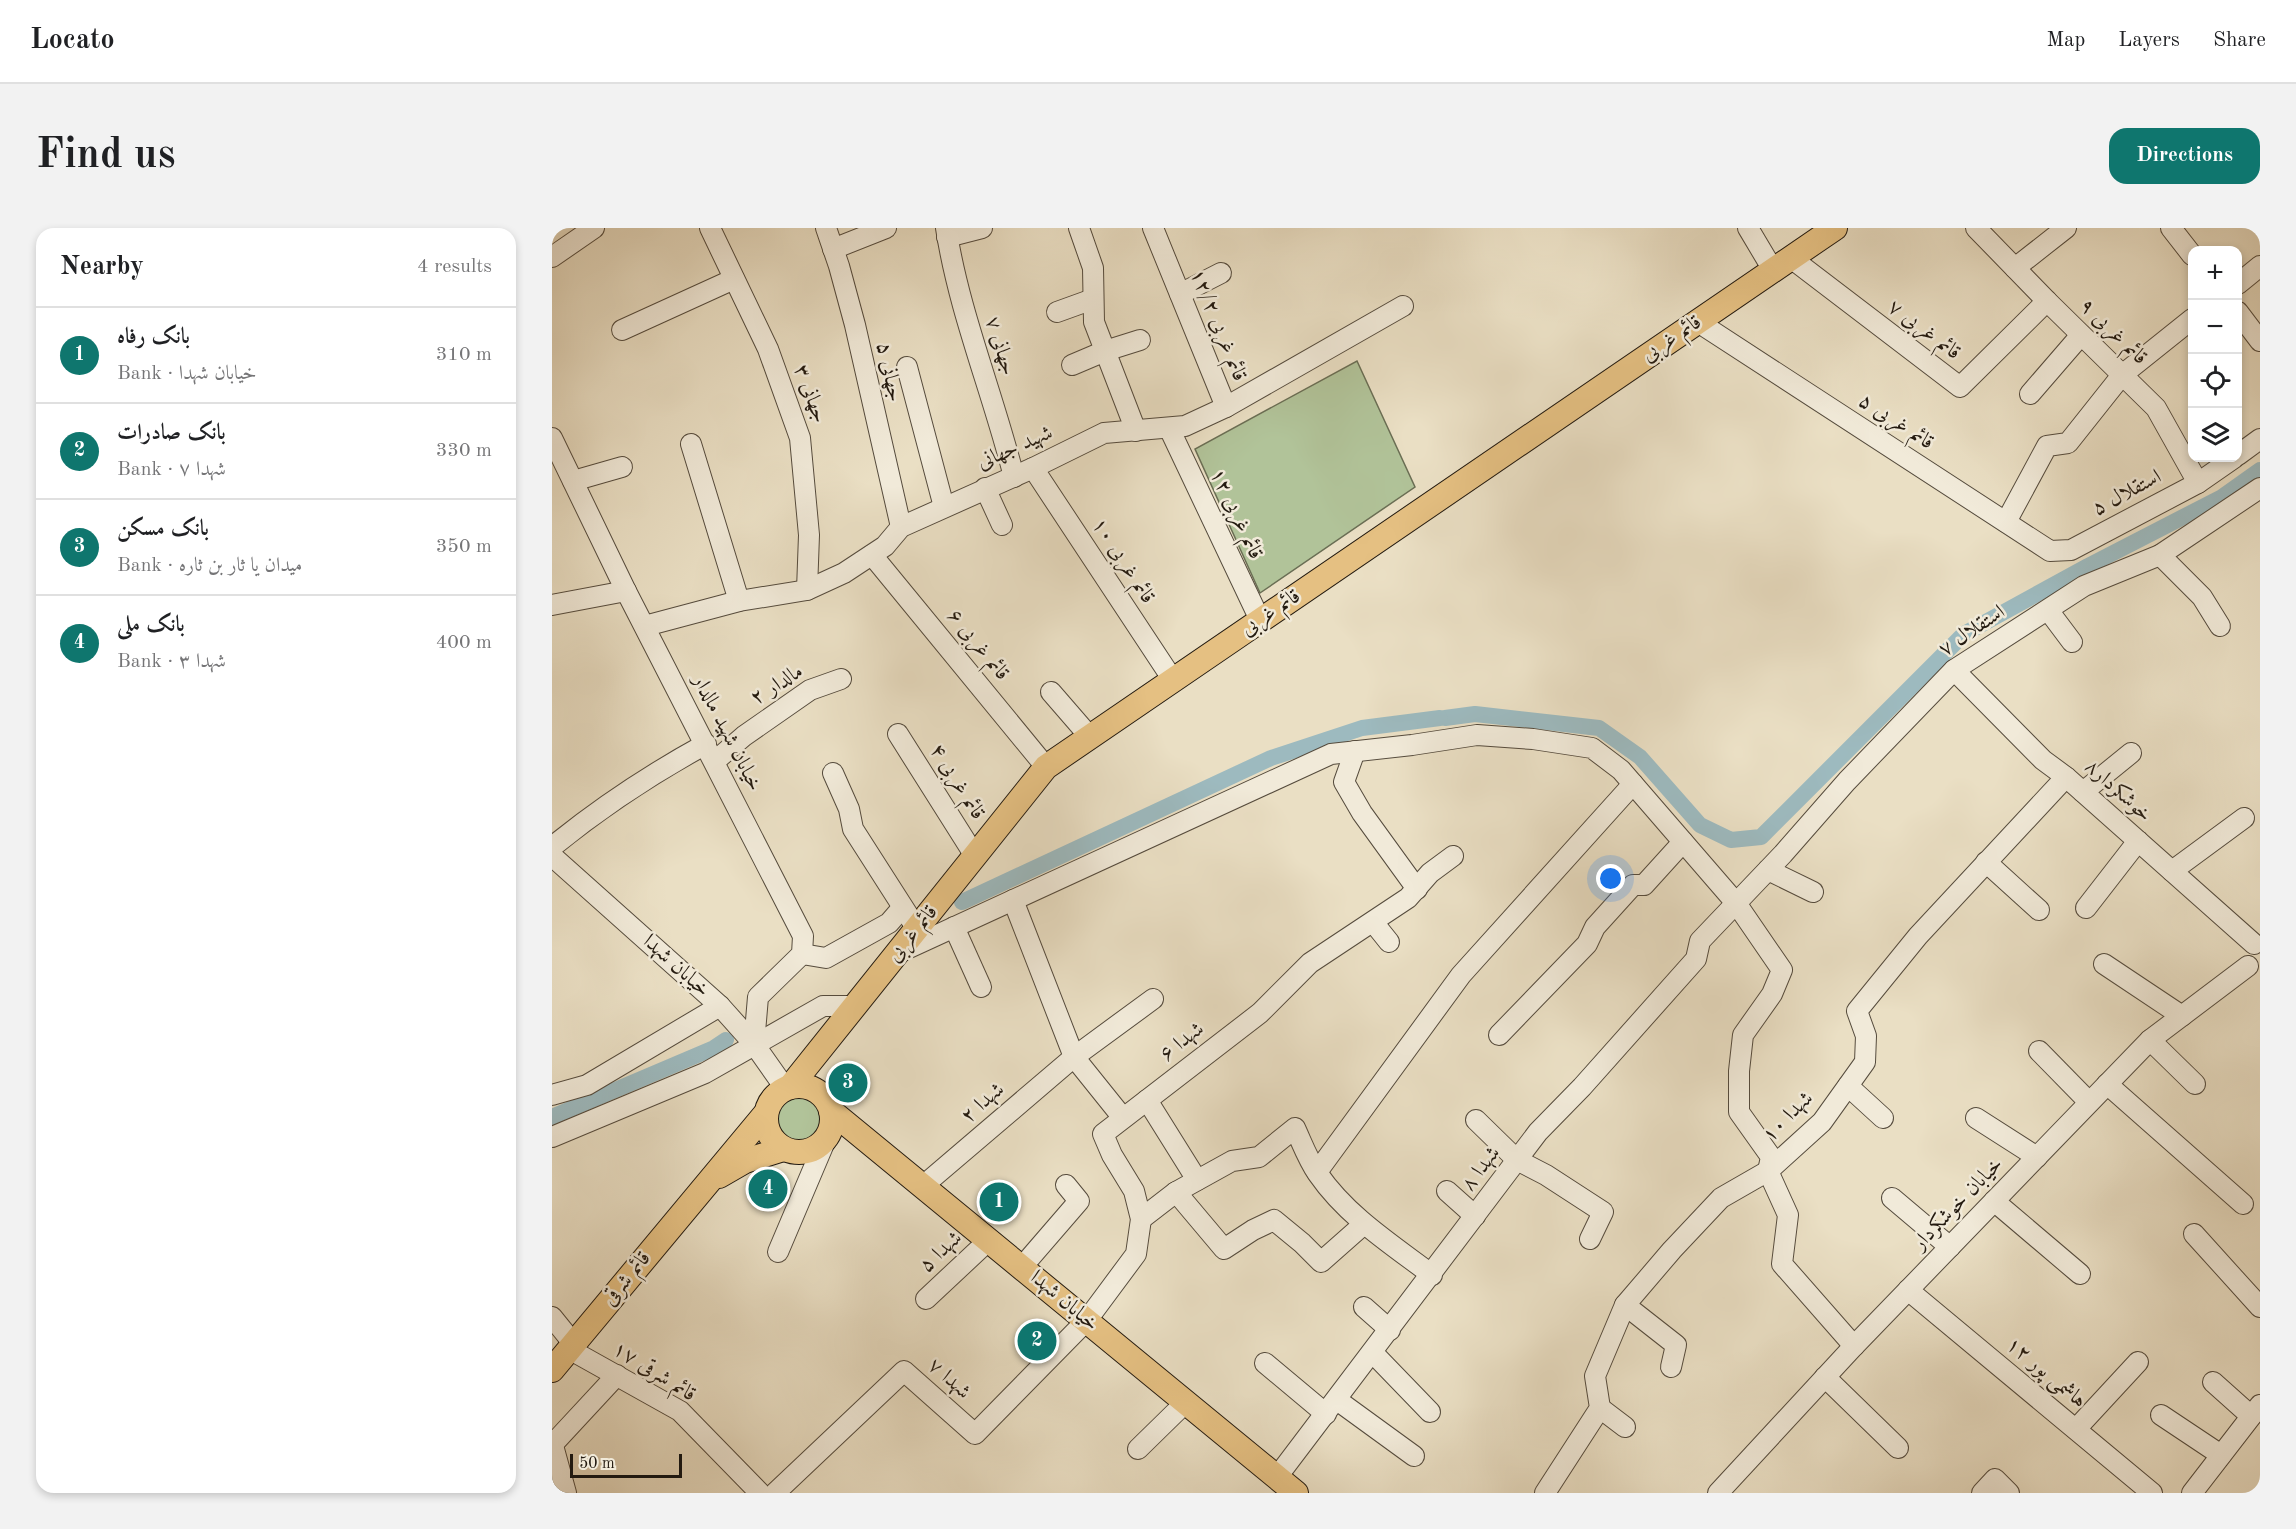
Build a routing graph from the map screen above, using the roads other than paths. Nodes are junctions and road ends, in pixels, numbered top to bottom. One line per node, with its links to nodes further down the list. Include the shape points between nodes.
1 (710, 228): 21 (street, جهانی ۳)
2 (826, 228): 14 (street, جهانی ۵)
3 (886, 228): 14 (street)
4 (982, 228): 13 (street)
5 (1079, 228): 24 (street, via 1093,268)
6 (1153, 228): 23 (street, قائم غربی ۱۲/۲)
7 (1748, 228): 17 (street)
8 (1835, 228): 17 (main road, قائم غربی)
9 (1976, 228): 19 (street, قائم غربی ۹)
10 (2066, 228): 19 (street)
11 (2171, 228): 15 (street)
12 (586, 231): 16 (street)
13 (947, 233): 50 (street, جهانی ۷, via 976,354)
14 (833, 249): 58 (street, جهانی ۵, via 855,325)
15 (2188, 249)
16 (552, 257)
17 (1782, 264): 25 (street, قائم غربی ۷, via 1960,387); 29 (main road, قائم غربی)
18 (2260, 266): 22 (street)
19 (2015, 268): 25 (street, قائم غربی ۹)
20 (1221, 273): 23 (street)
21 (734, 279): 31 (street); 62 (street, جهانی ۳, via 768,349 800,438 809,535)
22 (2242, 281)
23 (1180, 294): 40 (street, قائم غربی ۱۲/۲)
24 (1093, 299): 27 (street); 35 (street, via 1094,322)
25 (2046, 301): 32 (street, قائم غربی ۹)
26 (1403, 306): 40 (street, شهید جهانی)
27 (1057, 312)
28 (2242, 317): 34 (street)
29 (1698, 322): 56 (street, قائم غربی ۵); 67 (main road, قائم غربی)
30 (2188, 323): 38 (street)
31 (622, 330)
32 (2081, 335): 38 (street, قائم غربی ۹); 39 (street)
33 (1140, 340): 35 (street)
34 (2260, 341)
35 (1105, 351): 36 (street); 42 (street)
36 (1072, 365)
37 (907, 367): 55 (street)
38 (2122, 375): 52 (street, قائم غربی ۹, via 2156,408); 56 (street, via 2067,442 2047,446)
39 (2030, 394)
40 (1226, 407): 41 (street, شهید جهانی, via 1185,426)
41 (1169, 428): 42 (street, شهید جهانی); 67 (street, قائم غربی ۱۲)
42 (1137, 431): 49 (street, شهید جهانی, via 1104,433)
43 (552, 438): 51 (street, خیابان شهید مالدار)
44 (2260, 439): 46 (street, استقلال ۵)
45 (691, 444): 64 (street)
46 (2242, 452)
47 (2228, 462): 52 (street, استقلال ۵)
48 (622, 467): 51 (street)
49 (1033, 468): 50 (street, شهید جهانی); 73 (street, قائم غربی ۱۰)
50 (1014, 477): 53 (street, شهید جهانی)
51 (573, 481): 63 (street, خیابان شهید مالدار)
52 (2198, 483): 59 (street, استقلال ۵)
53 (985, 488): 55 (street, شهید جهانی); 57 (street)
54 (2260, 488): 61 (street, استقلال ۷)
55 (944, 507): 58 (street, شهید جهانی)
56 (2006, 522): 59 (street, قائم غربی ۵, via 2050,551)
57 (1002, 525)
58 (901, 527): 60 (street, شهید جهانی)
59 (2071, 550)
60 (872, 555): 62 (street, شهید جهانی); 80 (street, قائم غربی ۶)
61 (2160, 555): 66 (street, استقلال ۷, via 2084,586); 69 (street, via 2202,597)
62 (807, 590): 64 (street, شهید جهانی)
63 (626, 591): 65 (street); 68 (street, خیابان شهید مالدار)
64 (739, 601): 68 (street, شهید جهانی)
65 (552, 605)
66 (2048, 609): 70 (street); 71 (street, استقلال ۷)
67 (1260, 620): 73 (main road, قائم غربی)
68 (645, 626): 78 (street, خیابان شهید مالدار)
69 (2220, 626)
70 (2072, 642)
71 (1954, 670): 82 (street, خوشکردار۸, via 2043,760); 93 (street, استقلال ۷)
72 (841, 679): 78 (street, مالدار ۲, via 810,690 744,736)
73 (1173, 680): 76 (main road, قائم غربی)
74 (1051, 692): 76 (street)
75 (898, 734): 90 (street, قائم غربی ۴)
76 (1090, 737): 80 (main road, قائم غربی)
77 (1355, 751): 83 (street, via 1477,735 1533,739 1592,748); 95 (street, via 1344,782); 97 (street, via 1331,754)
78 (711, 753): 88 (street, مالدار ۲, via 659,770 595,812); 108 (street, خیابان شهید مالدار, via 803,936)
79 (2132, 753): 84 (street)
80 (1046, 766): 90 (main road, قائم غربی)
81 (833, 773): 99 (street, via 853,829)
82 (2066, 777): 84 (street, خوشکردار۸); 92 (street, شهدا ۱۰)
83 (1633, 783): 87 (street); 140 (street, via 1461,975)
84 (2083, 792): 86 (street, خوشکردار۸)
85 (2244, 819): 94 (street)
86 (2138, 841): 94 (street, خوشکردار۸); 100 (street)
87 (1683, 842): 98 (street); 116 (street, via 1644,885 1633,885 1594,927 1587,944)
88 (552, 847)
89 (552, 856): 113 (street, خیابان شهدا)
90 (975, 856): 104 (main road, قائم غربی)
91 (1453, 856): 95 (street, شهدا ۶, via 1430,873)
92 (1986, 862): 101 (street); 123 (street, شهدا ۱۰, via 1857,1011 1866,1036 1865,1062)
93 (1768, 870): 96 (street); 98 (street, استقلال ۷)
94 (2172, 871): 106 (street, خوشکردار۸)
95 (1417, 889): 102 (street, شهدا ۶)
96 (1813, 892)
97 (1012, 900): 103 (street); 120 (street)
98 (1736, 903): 138 (street, شهدا ۸, via 1700,941 1696,959); 139 (street, via 1782,970 1772,994 1743,1035 1738,1071 1739,1112 1771,1157)
99 (902, 908): 104 (street); 108 (street, via 889,923 826,958)
100 (2086, 908)
101 (2039, 909)
102 (1373, 922): 105 (street); 126 (street, شهدا ۶, via 1310,963 1260,1012)
103 (954, 927): 107 (street); 111 (street)
104 (917, 929): 107 (main road, قائم غربی)
105 (1389, 942)
106 (2257, 942): 110 (street, via 2248,954)
107 (898, 952): 114 (main road, قائم غربی)
108 (802, 954): 118 (street, via 758,997)
109 (2104, 964): 115 (street)
110 (2254, 970): 115 (street, خیابان خوشکردار)
111 (981, 987)
112 (1153, 999): 120 (street, شهدا ۲)
113 (720, 1006): 118 (street, خیابان شهدا); 125 (street, via 587,1085)
114 (856, 1006): 118 (street, via 823,1006); 124 (main road, قائم غربی)
115 (2182, 1016): 117 (street, خیابان خوشکردار)
116 (1499, 1035)
117 (2150, 1040): 121 (street, خیابان خوشکردار); 122 (street)
118 (754, 1044): 124 (street, خیابان شهدا); 134 (street, via 705,1073)
119 (2039, 1051): 127 (street)
120 (1074, 1057): 130 (street); 142 (street, شهدا ۲)
121 (2107, 1084): 127 (street, خیابان خوشکردار); 149 (street)
122 (2195, 1084)
123 (1848, 1086): 131 (street); 139 (street, شهدا ۱۰, via 1822,1122)
124 (788, 1088): 128 (main road, via 811,1088 827,1101); 129 (main road, via 772,1098)
125 (552, 1095)
126 (1147, 1100): 130 (street, شهدا ۶); 141 (street)
127 (2089, 1102): 137 (street, خیابان خوشکردار)
128 (831, 1111): 135 (main road); 142 (main road, خیابان شهدا)
129 (765, 1113): 136 (main road, via 768,1134); 144 (main road, قائم شرقی)
130 (1123, 1118): 151 (street, شهدا ۶, via 1103,1134 1134,1191)
131 (1883, 1118)
132 (1977, 1118): 137 (street)
133 (1476, 1120): 138 (street)
134 (552, 1137)
135 (826, 1139): 136 (main road, via 804,1152); 157 (street)
136 (783, 1149): 144 (main road, via 745,1161)
137 (2037, 1157): 148 (street, خیابان خوشکردار)
138 (1517, 1160): 150 (street, شهدا ۸); 154 (street, via 1603,1212)
139 (1767, 1171): 163 (street, شهدا ۱۰, via 1721,1198); 170 (street, via 1788,1215 1782,1264)
140 (1317, 1172): 141 (street, via 1295,1128 1259,1156 1232,1161); 152 (street, via 1340,1202)
141 (1197, 1180): 146 (street)
142 (924, 1185): 155 (main road, خیابان شهدا)
143 (1066, 1185): 158 (street, via 1079,1201)
144 (702, 1188): 169 (main road, قائم شرقی)
145 (1447, 1191): 150 (street)
146 (1176, 1192): 151 (street); 152 (street, via 1224,1249 1274,1220 1321,1262)
147 (1892, 1198): 156 (street)
148 (1994, 1202): 156 (street, خیابان خوشکردار); 159 (street)
149 (2243, 1204)
150 (1476, 1216): 160 (street, شهدا ۸)
151 (1142, 1219): 167 (street, شهدا ۶, via 1136,1254)
152 (1364, 1224): 160 (street)
153 (2194, 1234): 165 (street)
154 (1590, 1239)
155 (989, 1240): 158 (main road, خیابان شهدا); 162 (street, شهدا ۵)
156 (1950, 1247): 161 (street, خیابان خوشکردار)
157 (778, 1252)
158 (1022, 1267): 167 (main road, خیابان شهدا)
159 (2080, 1274)
160 (1432, 1275): 168 (street, شهدا ۸)
161 (1908, 1290): 170 (street, خیابان خوشکردار); 186 (street, هاشمی پور ۱۲)
162 (926, 1299)
163 (1625, 1305): 174 (street, via 1676,1345); 181 (street, شهدا ۱۰, via 1595,1376)
164 (1364, 1307): 168 (street)
165 (2260, 1307)
166 (552, 1317): 169 (street)
167 (1087, 1320): 179 (main road, خیابان شهدا); 195 (street, شهدا ۷, via 975,1434 904,1371)
168 (1390, 1330): 171 (street, شهدا ۸)
169 (571, 1346): 175 (main road, قائم شرقی); 176 (street, قائم شرقی ۱۷)
170 (1854, 1346): 177 (street, خیابان خوشکردار)
171 (1373, 1353): 180 (street, شهدا ۸); 183 (street)
172 (2138, 1362): 186 (street)
173 (1265, 1363): 180 (street)
174 (1671, 1367)
175 (552, 1370)
176 (617, 1376): 187 (street); 194 (street, قائم شرقی ۱۷, via 681,1412)
177 (1825, 1377): 188 (street); 198 (street, خیابان خوشکردار)
178 (2213, 1382): 182 (street)
179 (1186, 1402): 189 (street); 192 (main road, خیابان شهدا)
180 (1331, 1407): 191 (street); 192 (street, شهدا ۸)
181 (1600, 1408): 185 (street); 197 (street)
182 (2255, 1410): 190 (street)
183 (1430, 1412)
184 (2161, 1415): 190 (street)
185 (1625, 1427)
186 (2076, 1429): 201 (street, هاشمی پور ۱۲)
187 (552, 1443): 193 (street)
188 (1898, 1448)
189 (1138, 1449)
190 (2221, 1455): 202 (street)
191 (1414, 1456)
192 (1277, 1477): 196 (main road, خیابان شهدا)
193 (566, 1493)
194 (760, 1493)
195 (775, 1493)
196 (1296, 1493)
197 (1545, 1493)
198 (1718, 1493)
199 (1982, 1493): 200 (street, via 1995,1479)
200 (2009, 1493)
201 (2152, 1493)
202 (2192, 1493)

